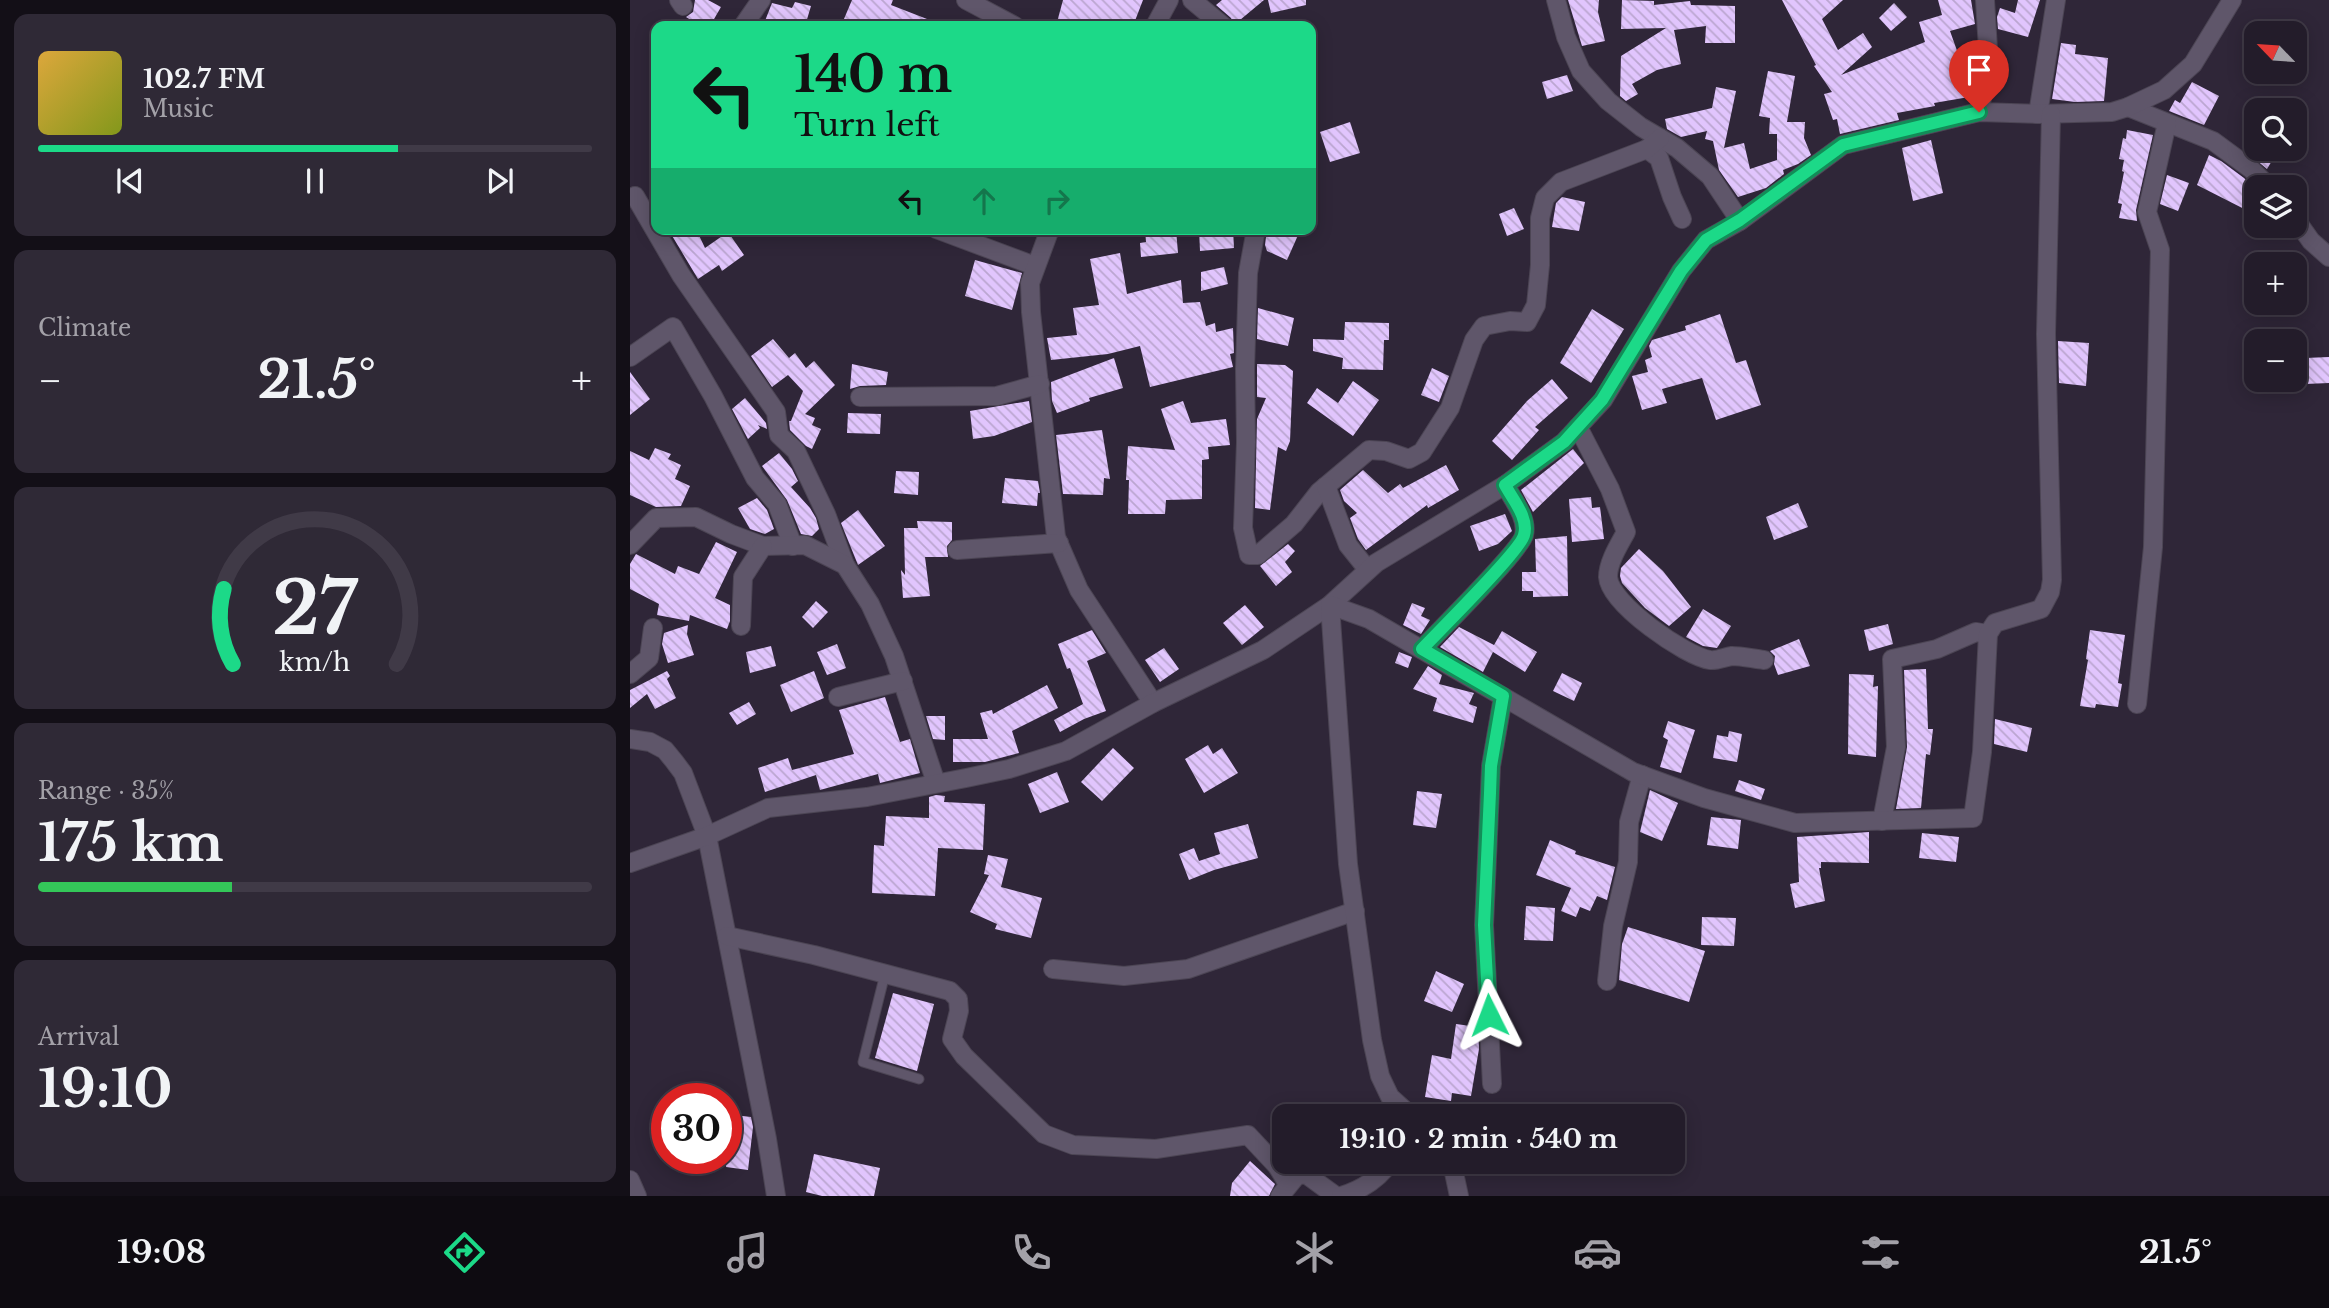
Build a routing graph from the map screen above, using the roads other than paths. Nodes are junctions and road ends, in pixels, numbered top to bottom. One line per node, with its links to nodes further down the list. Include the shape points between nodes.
1 (761, 0): 9 (street)
2 (966, 0): 10 (street)
3 (1169, 0): 11 (street)
4 (1192, 0): 12 (street)
5 (1556, 0): 17 (street, via 1581,71)
6 (1984, 0): 14 (street, via 1989,66)
7 (2056, 0): 15 (street)
8 (2232, 0): 13 (street, via 2193,64 2164,90)
9 (746, 21)
10 (1006, 21)
11 (1158, 21)
12 (1217, 21)
13 (2128, 107): 15 (street, via 2112,112); 16 (street)
14 (1979, 112): 15 (street); 21 (street, via 1843,145)
15 (2045, 114): 46 (street, via 2052,580 2041,609 1995,623)
16 (2167, 124): 18 (street, via 2213,141); 54 (street, via 2147,212 2160,263 2153,547)
17 (1654, 143): 20 (street); 21 (street, via 1676,148 1710,176); 35 (street, via 1562,182 1545,198 1536,304 1527,321 1484,326 1474,340 1450,408 1422,452 1409,459 1369,450)
18 (2256, 175)
19 (635, 196): 22 (street)
20 (1682, 219)
21 (1740, 220): 33 (street, via 1706,240 1681,271 1602,400)
22 (651, 223)
23 (658, 235): 41 (street, via 776,412 779,435 796,451)
24 (952, 235): 29 (street)
25 (1048, 235): 29 (street)
26 (1255, 235): 35 (street, via 1248,273 1242,528 1249,555 1258,555 1294,524)
27 (2307, 235): 28 (street)
28 (2329, 257)
29 (1035, 266): 31 (street, via 1030,283 1031,312)
30 (630, 357): 39 (street, via 673,327 755,478 777,504)
31 (1040, 384): 32 (street, via 997,397); 37 (street)
32 (860, 397)
33 (1578, 427): 34 (street); 48 (street, via 1626,532 1608,578 1615,592 1651,629 1679,648 1712,660 1732,656)
34 (1505, 485): 42 (street); 47 (street, via 1524,521 1524,537)
35 (1326, 486): 42 (street, via 1348,545)
36 (632, 540): 38 (street, via 656,518 696,517)
37 (1059, 543): 40 (street); 53 (street, via 1079,590)
38 (763, 546): 39 (street); 44 (street, via 743,577)
39 (793, 546): 41 (street, via 805,545)
40 (957, 550)
41 (845, 565): 50 (street, via 870,604)
42 (1368, 570): 43 (street)
43 (1330, 605): 47 (street, via 1369,619); 53 (street, via 1264,650); 61 (street)
44 (741, 626)
45 (653, 628): 49 (street, via 649,658)
46 (1988, 634): 58 (street, via 1976,632 1937,649 1892,659 1896,747); 58 (street, via 1982,752 1973,818)
47 (1422, 649): 51 (street)
48 (1764, 660)
49 (630, 674)
50 (903, 681): 52 (street); 57 (street)
51 (1503, 696): 56 (street); 67 (street, via 1491,766 1484,925)
52 (838, 697)
53 (1153, 703): 57 (street, via 1066,751 1009,769)
54 (2137, 704)
55 (630, 739): 59 (street, via 650,742 674,761)
56 (1642, 775): 58 (street, via 1795,823); 65 (street, via 1629,822 1628,862 1613,926)
57 (936, 783): 59 (street, via 867,797 768,808)
58 (1882, 821)
59 (707, 836): 60 (street); 62 (street)
60 (630, 863)
61 (1354, 911): 63 (street, via 1188,969 1124,976); 68 (street, via 1371,1040 1380,1076)
62 (727, 936): 64 (street); 74 (street)
63 (1052, 969)
64 (885, 974): 66 (lane, via 863,1062); 72 (street, via 950,991 958,999 959,1011 952,1039 1044,1133 1073,1145 1156,1149 1248,1135 1277,1166)
65 (1607, 981)
66 (919, 1079)
67 (1492, 1084)
68 (1396, 1104)
69 (1379, 1174): 75 (street, via 1361,1190)
70 (1454, 1174): 76 (street)
71 (630, 1180): 73 (street)
72 (1284, 1190): 75 (street, via 1298,1174)
73 (637, 1196)
74 (776, 1196)
75 (1339, 1196)
76 (1459, 1196)

